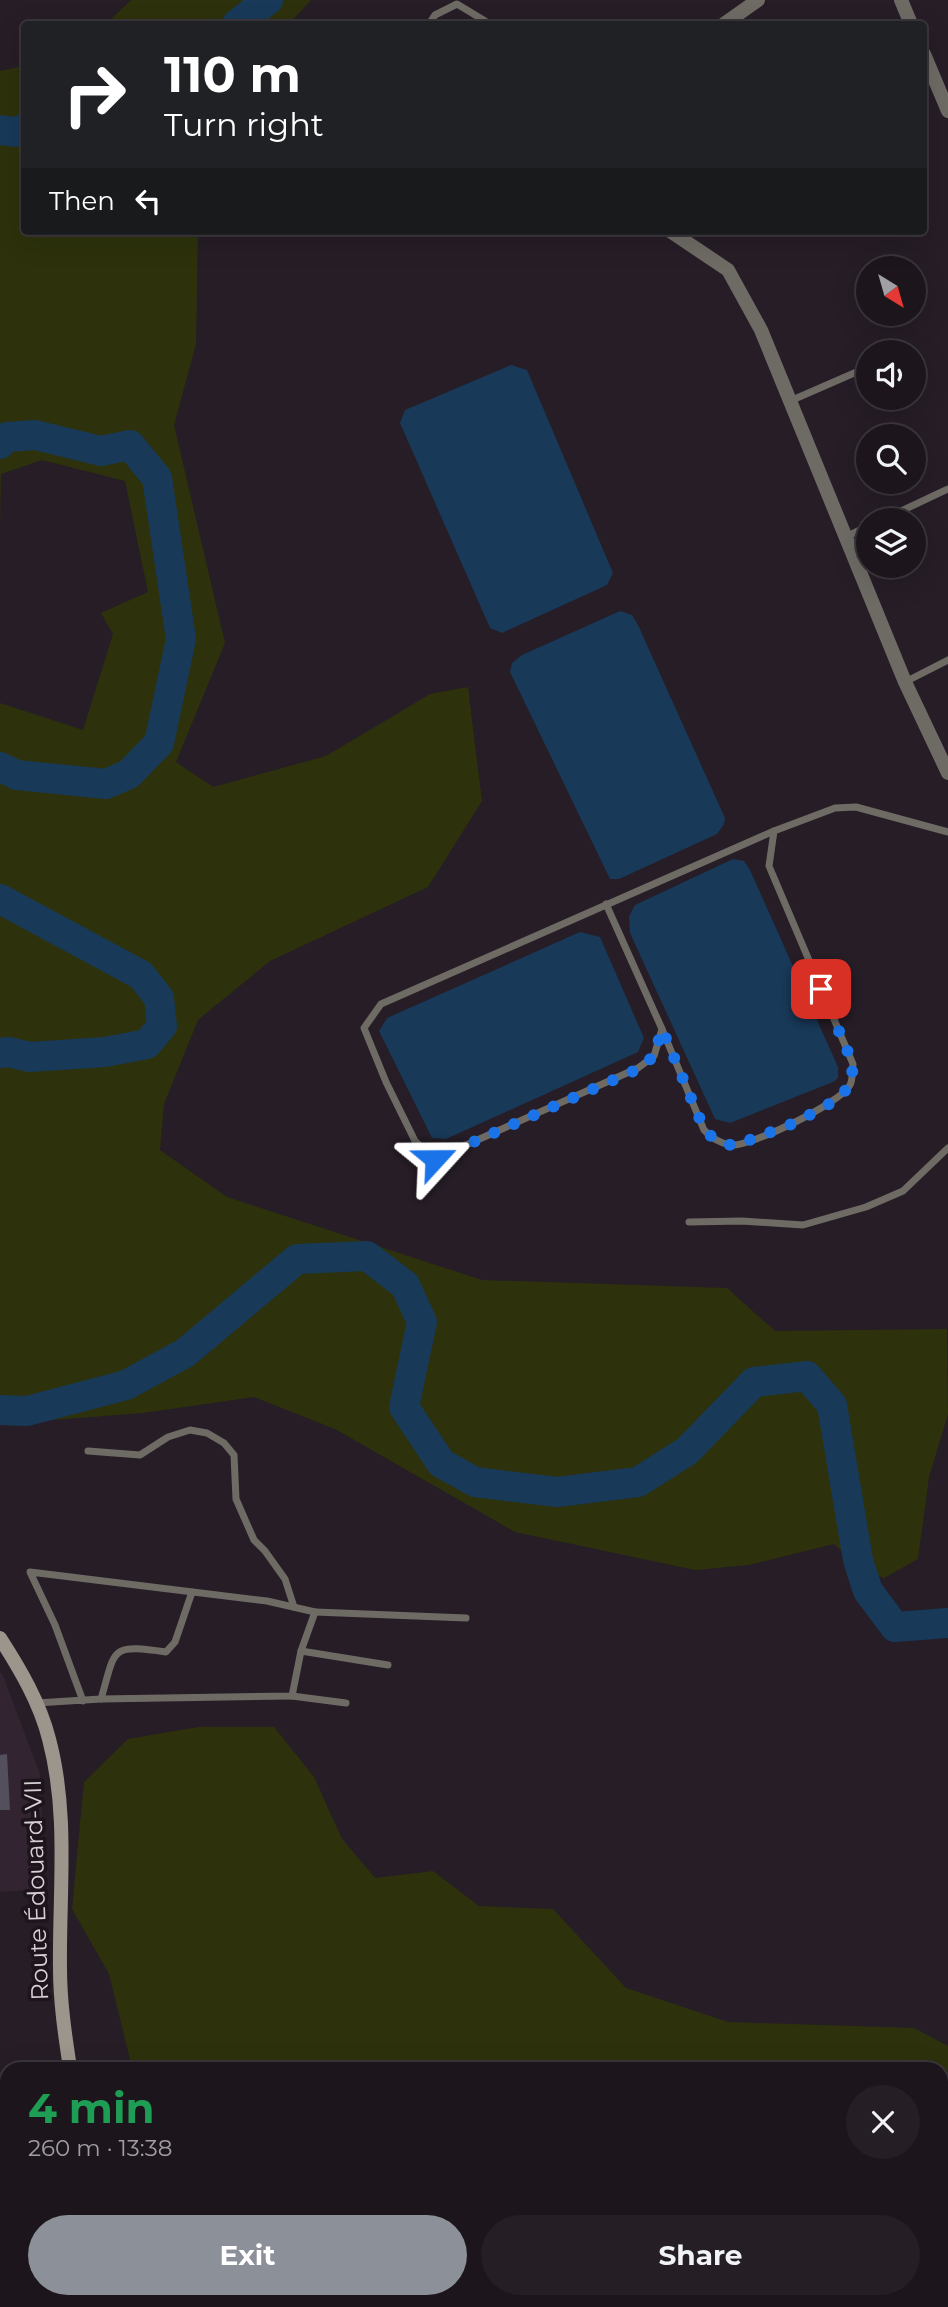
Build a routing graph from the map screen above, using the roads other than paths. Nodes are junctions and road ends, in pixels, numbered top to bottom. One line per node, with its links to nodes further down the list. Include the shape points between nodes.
1 (758, 0): 5 (street)
2 (901, 0): 6 (street)
3 (431, 21): 4 (lane, via 457,4)
4 (486, 21)
5 (728, 21)
6 (910, 21)
7 (927, 61): 8 (street)
8 (948, 110)
9 (676, 235): 11 (street, via 728,270 761,330)
10 (856, 372): 11 (lane)
11 (790, 401): 15 (street)
12 (948, 489): 13 (lane)
13 (908, 508)
14 (856, 532): 15 (lane)
15 (846, 537): 17 (street)
16 (948, 660): 17 (lane)
17 (905, 682): 18 (street)
18 (948, 773)
19 (774, 831): 20 (lane, via 835,808 856,807); 21 (lane); 22 (lane, via 769,866 853,1064 851,1084 838,1099 797,1122 734,1146 715,1140 704,1129)
20 (948, 832)
21 (606, 904): 22 (lane); 22 (lane, via 381,1004 364,1028 386,1082 415,1141 435,1159 638,1069 654,1056)
22 (662, 1029)
23 (948, 1147): 24 (lane, via 903,1191 866,1208 803,1225)
24 (689, 1222)
25 (88, 1451): 27 (lane, via 140,1455 168,1437 190,1430 224,1443 234,1455 236,1499 254,1539 285,1579)
26 (191, 1592): 27 (lane); 34 (lane, via 175,1642 166,1651 122,1649 114,1655); 35 (lane, via 30,1572)
27 (294, 1607): 28 (lane)
28 (315, 1612): 29 (lane); 31 (lane)
29 (466, 1618)
30 (0, 1638): 36 (main road, Route Édouard-VII)
31 (301, 1651): 32 (lane); 33 (lane)
32 (388, 1665)
33 (292, 1696): 34 (lane); 37 (lane)
34 (101, 1699): 35 (lane)
35 (83, 1700): 36 (lane)
36 (36, 1703): 38 (main road, Route Édouard-VII, via 49,1737 59,1795 61,1986)
37 (346, 1703)
38 (69, 2062)

